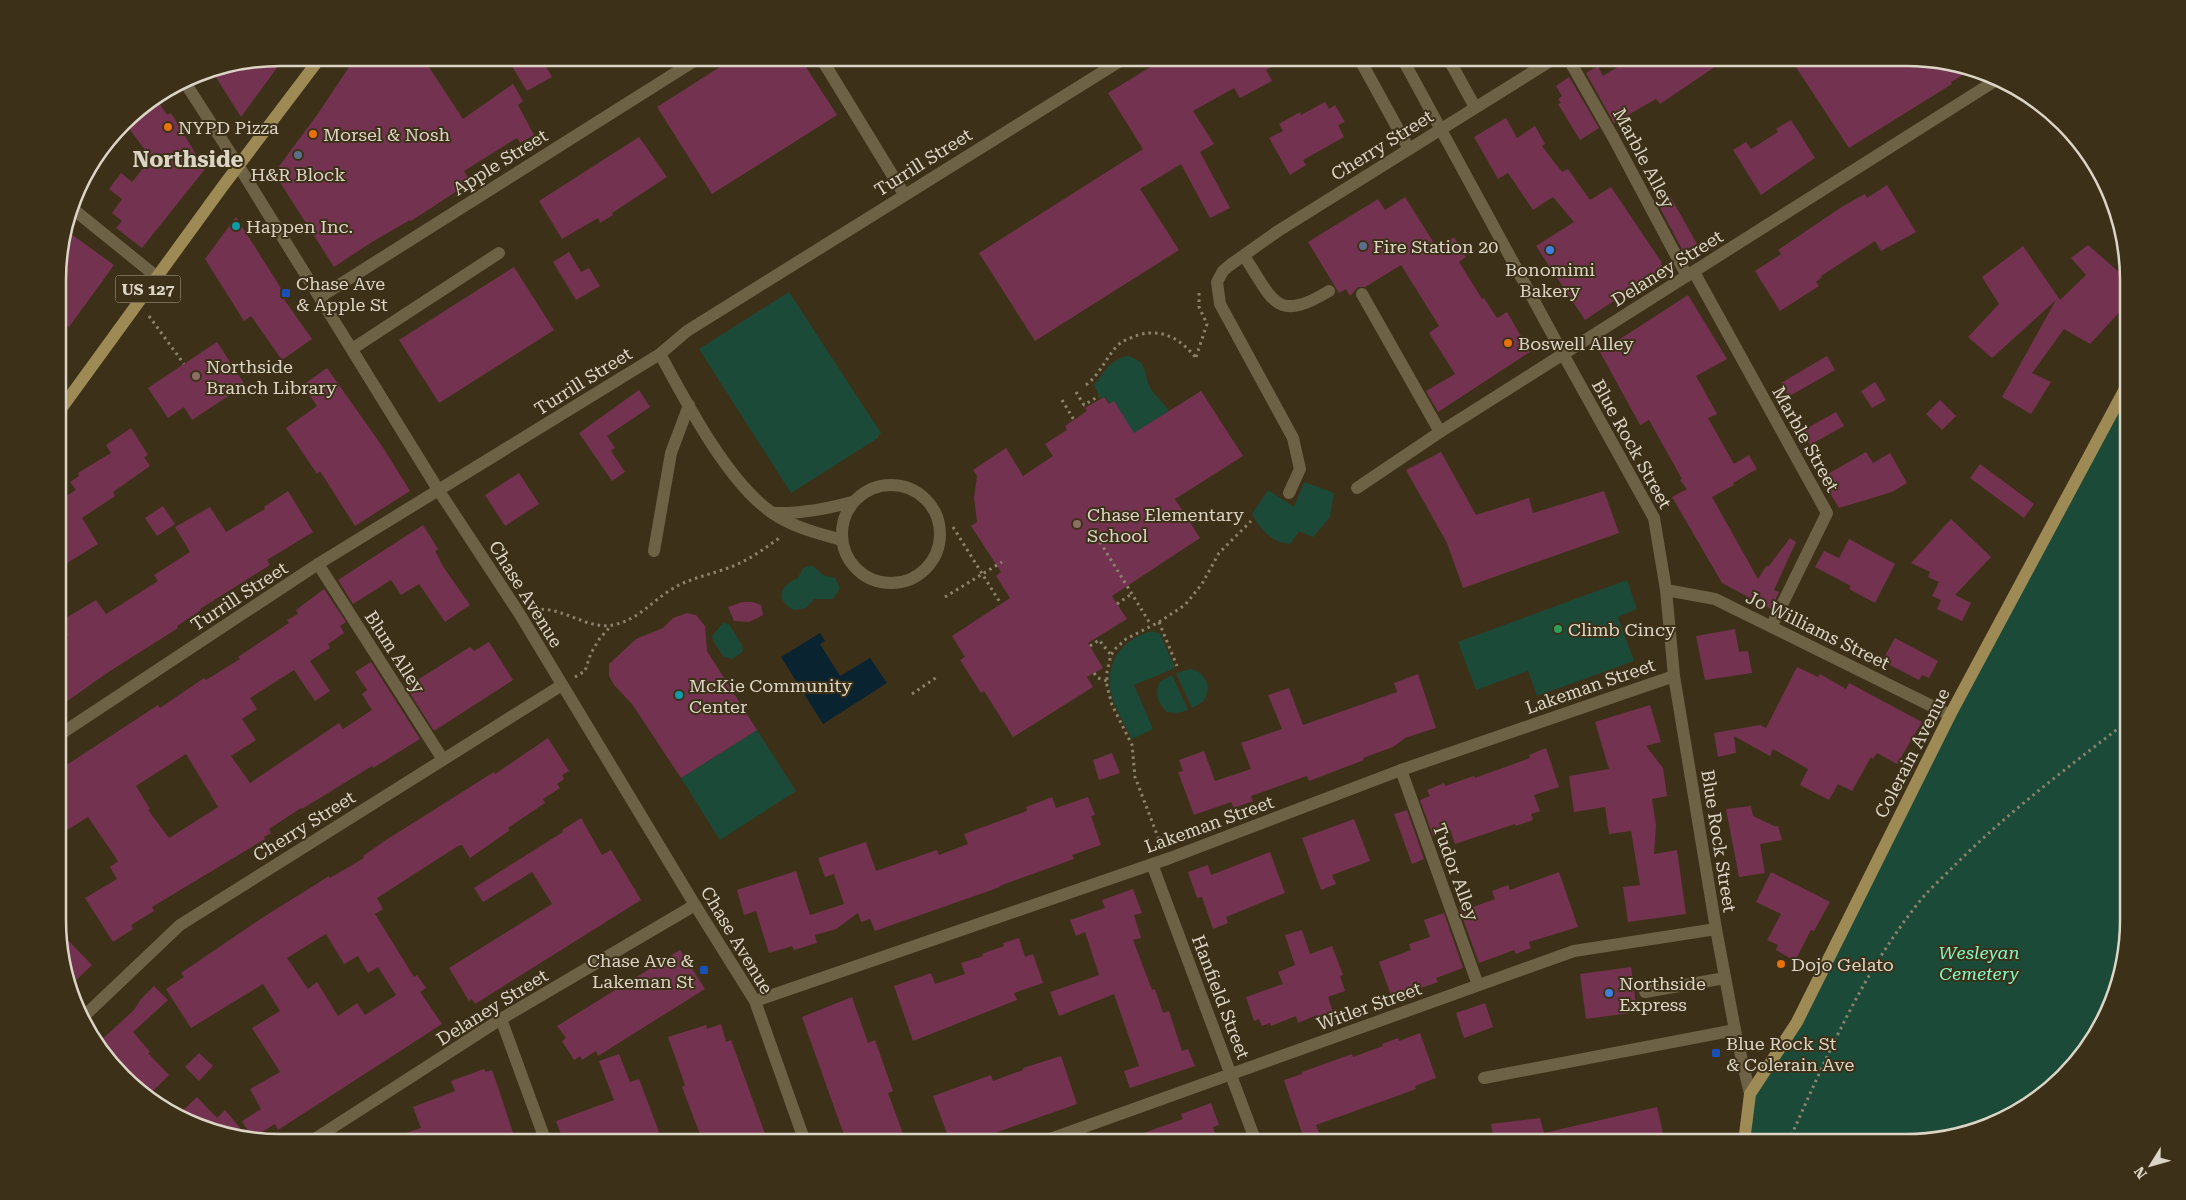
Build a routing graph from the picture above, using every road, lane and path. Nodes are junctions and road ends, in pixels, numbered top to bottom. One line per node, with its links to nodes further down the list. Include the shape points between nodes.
1 (314, 66): 15 (main road, US 127)
2 (686, 66): 25 (street, Apple Street)
3 (826, 66): 16 (street)
4 (1112, 66): 16 (street, Turrill Street)
5 (1363, 66): 14 (street)
6 (1407, 66): 13 (street, Blue Rock Street)
7 (1452, 66): 12 (street)
8 (1542, 66): 12 (street, Cherry Street)
9 (1573, 66): 20 (street, Marble Alley)
10 (1990, 84): 20 (street, Delaney Street)
11 (188, 87): 15 (street, Chase Avenue)
12 (1475, 107): 13 (street, Cherry Street)
13 (1442, 128): 14 (street, Cherry Street); 29 (street, Blue Rock Street)
14 (1409, 149): 19 (street, Cherry Street)
15 (238, 165): 21 (main road, US 127); 25 (street, Chase Avenue)
16 (904, 194): 28 (street, Turrill Street, via 687,331)
17 (77, 213): 21 (street)
18 (499, 253): 27 (street)
19 (1244, 256): 22 (street, via 1280,306 1292,308 1310,303); 42 (street, Cherry Street, via 1223,271 1217,282 1217,294 1293,438 1300,469)
20 (1690, 274): 29 (street, Delaney Street); 63 (street, Marble Street, via 1827,513)
21 (157, 277): 26 (main road, US 127)
22 (1328, 291)
23 (1199, 293): 31 (path, via 1199,307 1207,324 1196,358 1186,346 1170,336 1143,334 1119,344)
24 (1362, 294): 39 (street)
25 (320, 297): 27 (street, Chase Avenue)
26 (139, 302): 30 (path); 36 (main road, US 127)
27 (352, 349): 41 (street, Chase Avenue)
28 (660, 354): 37 (street); 41 (street, Turrill Street)
29 (1563, 354): 39 (street, Delaney Street); 54 (street, Blue Rock Street, via 1654,518)
30 (184, 364)
31 (1086, 386)
32 (1076, 392): 33 (path, via 1084,405)
33 (1099, 396)
34 (2120, 398): 73 (main road, Colerain Avenue)
35 (1062, 400): 38 (path)
36 (66, 402)
37 (689, 405): 44 (street, via 747,492); 50 (street, via 671,452)
38 (1074, 420)
39 (1440, 432): 40 (street, Delaney Street)
40 (1357, 488)
41 (440, 491): 52 (street, Turrill Street); 59 (street, Chase Avenue)
42 (1289, 492)
43 (852, 502): 44 (street, via 811,512); 48 (street, via 844,517); 48 (street, via 865,491 881,485 898,485 918,492 931,504 938,520 938,548 918,575 892,583 875,581 860,572 849,560)
44 (772, 512): 48 (street, via 796,526)
45 (1251, 521): 60 (path, via 1219,553 1202,584 1185,605)
46 (953, 527): 53 (path)
47 (782, 536): 61 (path, via 739,563 694,578 671,590 633,619)
48 (842, 540)
49 (1100, 542): 55 (path)
50 (654, 551)
51 (1002, 562): 53 (path)
52 (318, 564): 75 (street, Turrill Street); 76 (street, Blum Alley)
53 (982, 574): 56 (path); 57 (path)
54 (1666, 590): 63 (street, Jo Williams Street, via 1716,599); 68 (street, Blue Rock Street)
55 (1133, 594): 58 (path); 62 (path)
56 (945, 597)
57 (1001, 604)
58 (1117, 604)
59 (519, 613): 61 (path, via 544,608 576,620); 71 (street, Chase Avenue)
60 (1159, 622): 62 (path); 66 (path)
61 (611, 625): 71 (path, via 591,653 585,671)
62 (1151, 625): 65 (path, via 1126,638)
63 (1772, 625): 73 (street, Jo Williams Street)
64 (1090, 646): 65 (path, via 1099,640)
65 (1111, 655): 70 (path)
66 (1177, 666)
67 (1094, 673): 70 (path)
68 (1674, 676): 77 (street, Lakeman Street); 81 (street, Blue Rock Street)
69 (937, 677): 72 (path)
70 (1107, 681): 78 (path, via 1112,705 1132,745 1135,777)
71 (562, 685): 76 (street, Cherry Street); 80 (street, Chase Avenue)
72 (912, 694)
73 (1950, 715): 91 (main road, Colerain Avenue, via 1796,1022)
74 (2120, 727): 98 (path, via 1980,840 1924,896 1872,970 1830,1050)
75 (66, 729)
76 (442, 758): 86 (street, Cherry Street, via 180,925)
77 (1400, 770): 79 (street, Lakeman Street); 83 (street, Tudor Alley)
78 (1162, 850)
79 (1152, 864): 85 (street, Lakeman Street); 89 (street, Hanfield Street)
80 (695, 905): 85 (street, Chase Avenue); 87 (street, Delaney Street)
81 (1716, 929): 82 (street, Blue Rock Street); 83 (street, Witler Street, via 1574,951)
82 (1725, 978): 84 (street); 88 (street, Blue Rock Street)
83 (1478, 985): 89 (street, Witler Street)
84 (1645, 992)
85 (755, 1001): 94 (street, Chase Avenue)
86 (87, 1013)
87 (502, 1019): 92 (street, Delaney Street); 93 (street)
88 (1735, 1030): 90 (street); 91 (street, Blue Rock Street)
89 (1232, 1075): 95 (street, Witler Street); 96 (street, Hanfield Street)
90 (1484, 1078)
91 (1750, 1094): 97 (main road, Colerain Avenue)
92 (322, 1134)
93 (543, 1134)
94 (802, 1134)
95 (1065, 1134)
96 (1253, 1134)
97 (1745, 1134)
98 (1792, 1134)

